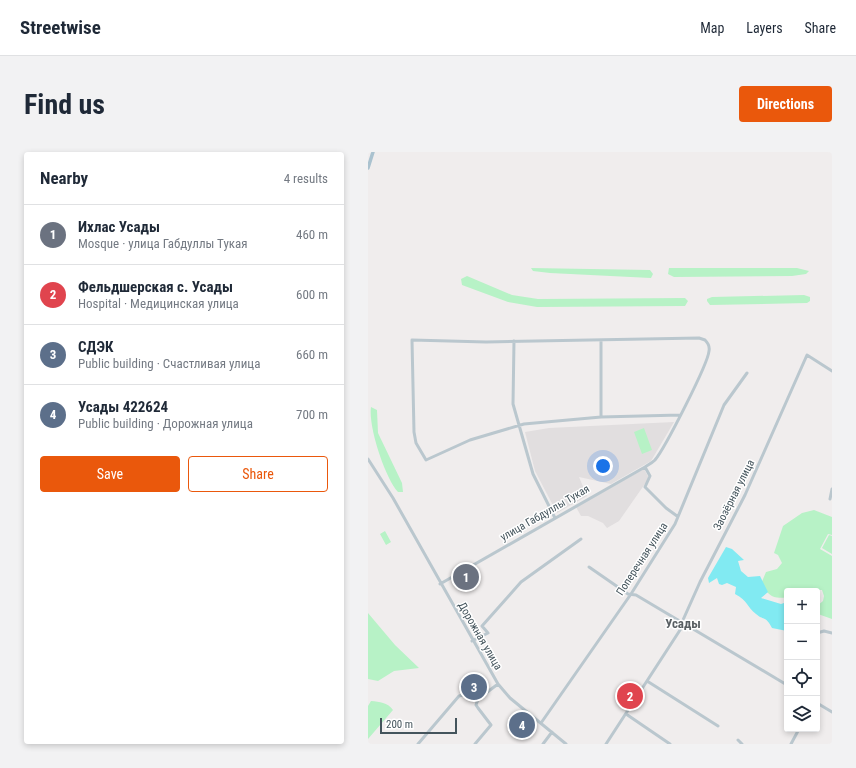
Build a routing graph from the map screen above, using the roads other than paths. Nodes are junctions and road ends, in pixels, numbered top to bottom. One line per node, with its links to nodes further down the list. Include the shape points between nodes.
1 (373, 152): 2 (main road)
2 (368, 168)
3 (601, 340): 4 (street); 7 (street, улица Габдуллы Тукая, via 705,340 708,344 707,359); 8 (street)
4 (514, 341): 9 (street, via 513,404); 9 (street, via 412,340 414,432 416,443 426,460 470,440)
5 (832, 371): 20 (street, Заозёрная улица, via 807,355 745,495 706,569)
6 (748, 373): 14 (street, Поперечная улица, via 724,405)
7 (680, 414): 8 (street); 11 (street, улица Габдуллы Тукая, via 655,460)
8 (601, 417): 9 (street)
9 (519, 426): 15 (street, via 533,474)
10 (369, 461): 18 (street, Дорожная улица)
11 (645, 467): 14 (street, via 650,476 645,487); 15 (street, улица Габдуллы Тукая)
12 (832, 489): 13 (street)
13 (830, 499)
14 (677, 516): 19 (street, Поперечная улица, via 675,524)
15 (555, 518): 18 (street, улица Габдуллы Тукая)
16 (581, 539): 23 (street, via 521,582 482,626 488,633)
17 (589, 567): 19 (street)
18 (440, 584): 23 (street, Дорожная улица)
19 (630, 594): 20 (street, via 636,595); 31 (street, Поперечная улица)
20 (682, 623): 24 (street, Заозёрная улица, via 682,627); 25 (street)
21 (820, 632): 22 (street)
22 (832, 633)
23 (472, 641): 26 (street, Дорожная улица)
24 (647, 682): 30 (street, Заозёрная улица); 32 (street)
25 (784, 682)
26 (498, 684): 27 (street); 31 (street, Дорожная улица, via 510,698)
27 (478, 699): 36 (street, via 461,695); 37 (street, via 476,705 491,725)
28 (820, 705): 29 (street)
29 (832, 712)
30 (626, 714): 40 (street, Заозёрная улица); 41 (street)
31 (541, 723): 33 (street, Дорожная улица)
32 (718, 726)
33 (552, 732): 38 (street); 39 (street, Дорожная улица)
34 (798, 732): 43 (street)
35 (738, 740): 42 (street)
36 (418, 744)
37 (475, 744)
38 (543, 744)
39 (566, 744)
40 (606, 744)
41 (670, 744)
42 (742, 744)
43 (792, 744)

